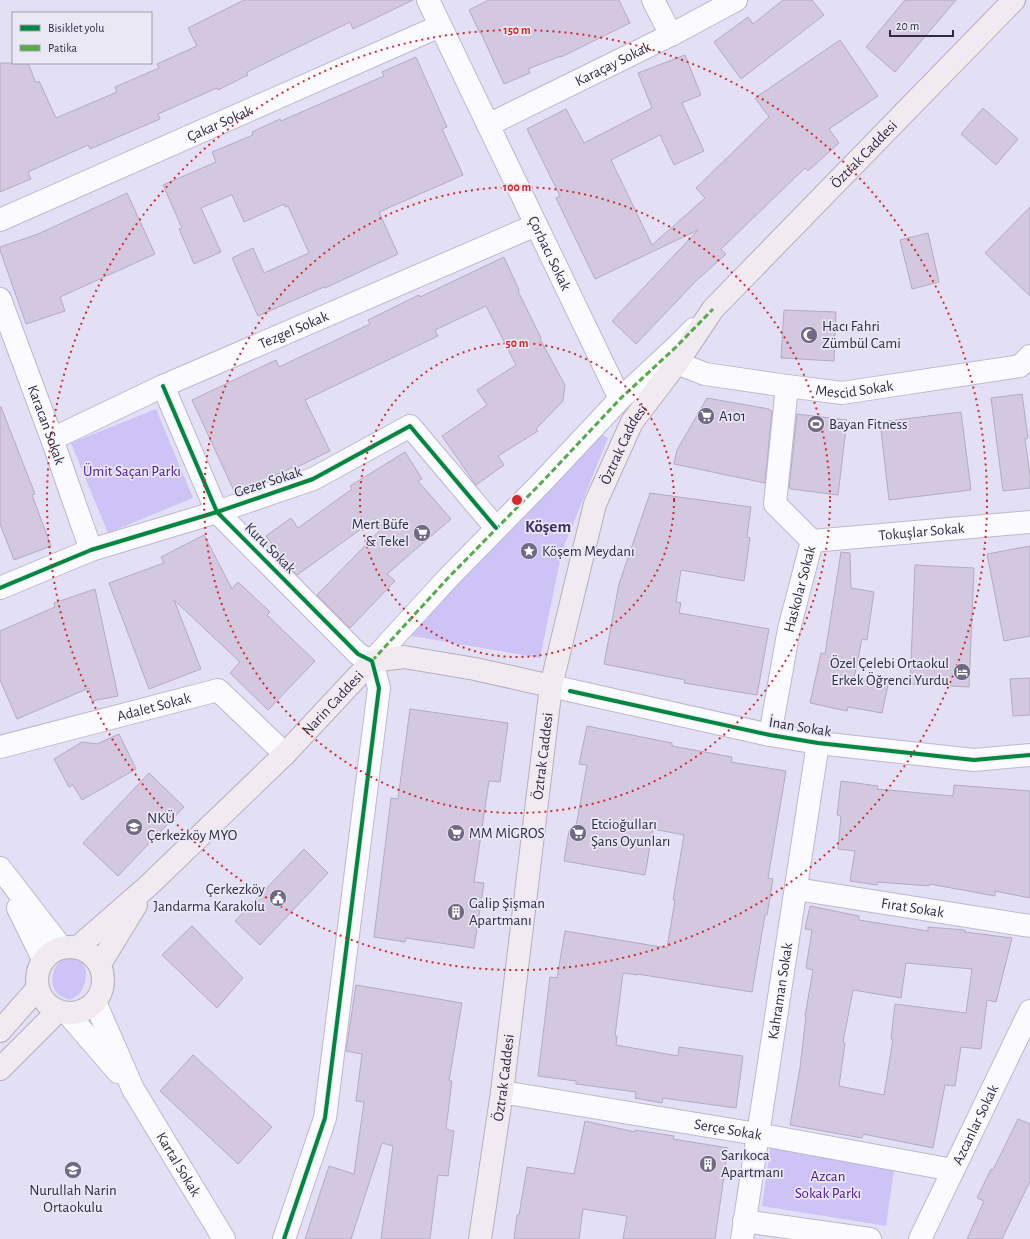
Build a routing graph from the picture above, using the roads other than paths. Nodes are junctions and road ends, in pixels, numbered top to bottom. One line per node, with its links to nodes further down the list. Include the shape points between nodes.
1 (428, 0): 5 (street, Çorbacı Sokak)
2 (653, 0): 6 (street)
3 (736, 0): 6 (street, Karaçay Sokak)
4 (1014, 0): 11 (main road, Öztrak Caddesi)
5 (440, 26): 7 (street, Çorbacı Sokak); 8 (street, Çakar Sokak)
6 (671, 35): 7 (street, Karaçay Sokak)
7 (488, 125): 9 (street, Çorbacı Sokak)
8 (0, 220)
9 (536, 224): 14 (street, Tezgel Sokak); 16 (street, Çorbacı Sokak)
10 (0, 299): 17 (street, Karacan Sokak)
11 (713, 309): 13 (main road, Öztrak Caddesi); 16 (street, Öztrak Caddesi)
12 (1030, 356): 15 (street, Mescid Sokak, via 1020,366 842,393)
13 (677, 363): 15 (street, Mescid Sokak, via 705,374); 26 (main road, Öztrak Caddesi, via 632,422 594,504)
14 (163, 386): 17 (street, Tezgel Sokak); 19 (street, Kuru Sokak)
15 (787, 386): 22 (street, Haskolar Sokak, via 775,504)
16 (620, 399): 18 (street, Öztrak Caddesi)
17 (52, 439): 23 (street, Karacan Sokak)
18 (544, 480): 21 (street, Narin Caddesi)
19 (217, 512): 21 (street, Gezer Sokak, via 313,479 410,426); 23 (street, Gezer Sokak); 25 (street, Kuru Sokak, via 358,654)
20 (1030, 522): 22 (street, Tokuşlar Sokak)
21 (496, 528): 25 (street, Narin Caddesi)
22 (812, 542): 27 (street, Haskolar Sokak, via 789,629)
23 (91, 550): 24 (street, Gezer Sokak)
24 (0, 588)
25 (372, 661): 26 (main road, via 404,657); 30 (main road, Narin Caddesi); 50 (street, via 379,688 325,1118)
26 (551, 686): 27 (street, İnan Sokak); 45 (main road, Öztrak Caddesi)
27 (770, 735): 28 (street, İnan Sokak)
28 (818, 743): 31 (street, İnan Sokak, via 974,760); 34 (street, Kahraman Sokak)
29 (0, 747): 30 (street, Adalet Sokak, via 218,690)
30 (285, 754): 33 (main road, Narin Caddesi)
31 (1030, 755)
32 (0, 870): 36 (street)
33 (148, 886): 36 (main road); 37 (main road)
34 (796, 889): 35 (street, Fırat Sokak); 46 (street, Kahraman Sokak)
35 (1030, 926)
36 (61, 951): 37 (main road, via 87,951); 38 (main road, via 38,968)
37 (100, 964): 39 (main road, via 103,984 101,994)
38 (37, 989): 41 (main road, via 49,1006); 42 (main road)
39 (95, 1002): 41 (main road, via 78,1013); 44 (street)
40 (1030, 1010): 47 (street, Azcanlar Sokak)
41 (63, 1012): 43 (main road); 44 (street)
42 (0, 1031)
43 (0, 1069)
44 (133, 1090): 49 (street, Kartal Sokak)
45 (502, 1092): 46 (street, Serçe Sokak); 51 (main road, Öztrak Caddesi)
46 (757, 1134): 47 (street, Serçe Sokak); 48 (street, Kahraman Sokak)
47 (953, 1170): 53 (street, Azcanlar Sokak)
48 (743, 1230): 52 (street)
49 (224, 1239)
50 (284, 1239)
51 (480, 1239)
52 (870, 1239)
53 (920, 1239)

